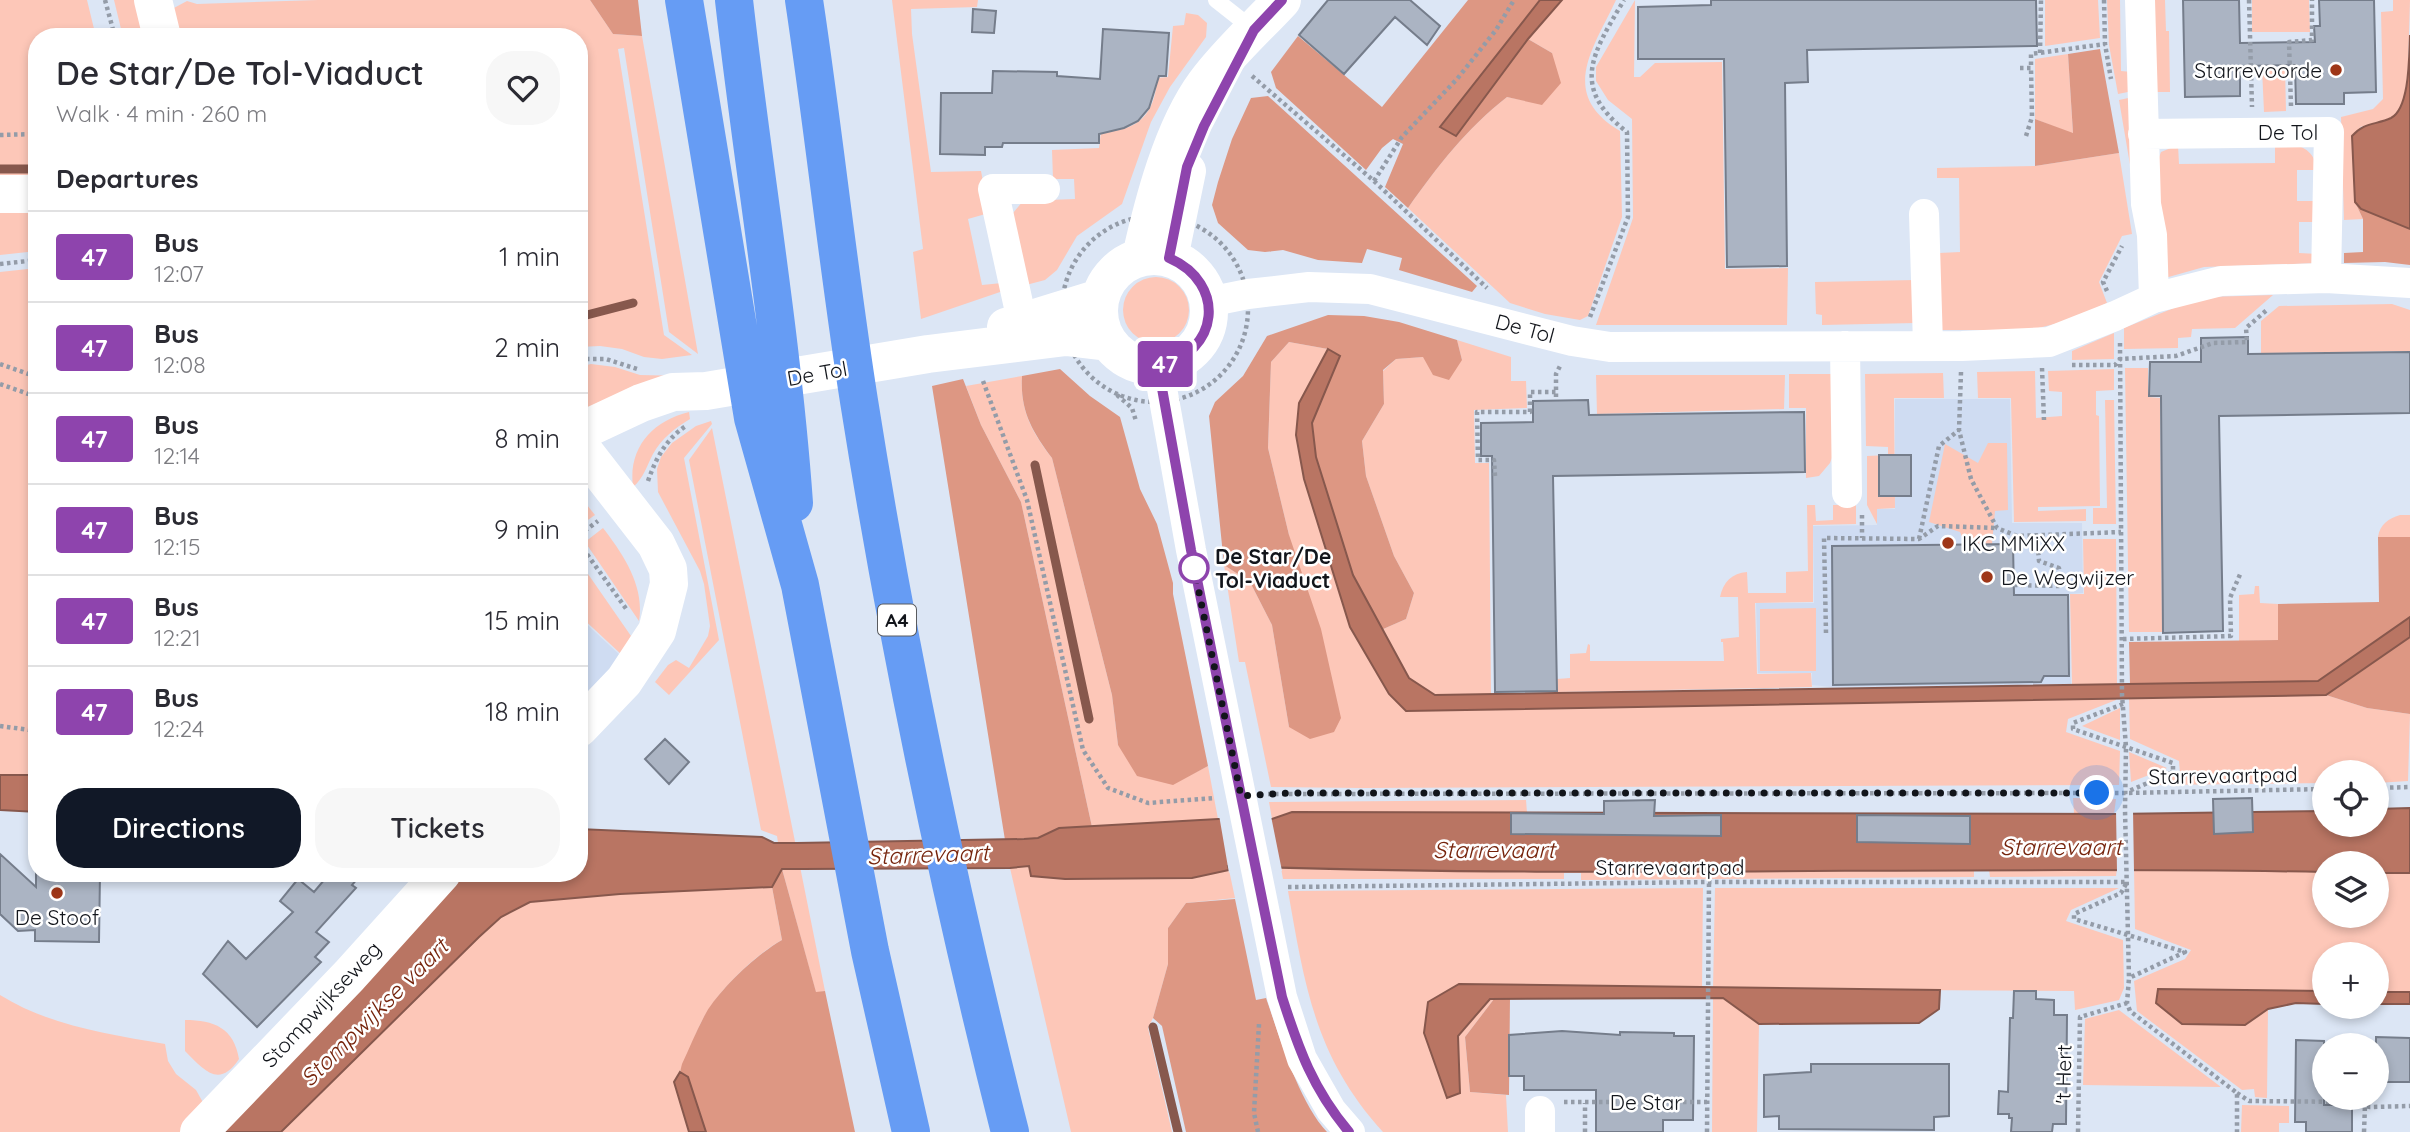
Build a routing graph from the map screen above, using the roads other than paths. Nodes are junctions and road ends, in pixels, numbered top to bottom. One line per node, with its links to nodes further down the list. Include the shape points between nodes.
1 (153, 0): 9 (street)
2 (684, 0): 29 (highway, via 740,345)
3 (734, 0): 29 (highway, via 777,340)
4 (804, 0): 11 (highway, A4)
5 (824, 0): 11 (highway, A4)
6 (1216, 0): 10 (lane)
7 (1282, 0): 10 (street)
8 (2140, 0): 12 (street)
9 (160, 28)
10 (1254, 30): 17 (street, via 1224,83 1187,167)
11 (817, 87): 37 (highway, A4, via 848,329 900,639)
12 (2143, 134): 18 (street, De Tol, via 2329,132); 21 (street)
13 (1045, 189): 23 (street, via 993,190)
14 (0, 194): 15 (street)
15 (28, 194)
16 (1924, 214): 24 (street)
17 (1155, 257): 20 (street, via 1127,262 1105,284); 22 (street, via 1183,264 1195,274)
18 (2326, 278): 19 (street, De Tol); 21 (street, De Tol, via 2221,281)
19 (2410, 283)
20 (1100, 298): 23 (street, De Tol); 26 (street, via 1101,328)
21 (2154, 298): 24 (street, De Tol, via 2049,342)
22 (1208, 302): 25 (street, De Tol, via 1309,288 1370,289 1609,347); 28 (street, via 1206,325 1197,345 1172,363)
23 (1022, 321): 27 (street, De Tol)
24 (1928, 344): 25 (street, De Tol)
25 (1845, 346): 32 (street)
26 (1091, 349): 27 (street, De Tol, via 1066,337); 28 (street, via 1118,352)
27 (928, 354): 30 (street, De Tol, via 706,391)
28 (1161, 384): 38 (street, via 1282,997 1302,1059)
29 (770, 415): 36 (highway, via 851,855)
30 (588, 453)
31 (588, 463): 33 (street, via 661,553 668,569 657,631 624,681)
32 (1847, 493)
33 (588, 719)
34 (434, 882): 35 (street, Stompwijkseweg)
35 (199, 1132)
36 (911, 1132)
37 (1010, 1132)
38 (1349, 1132)

